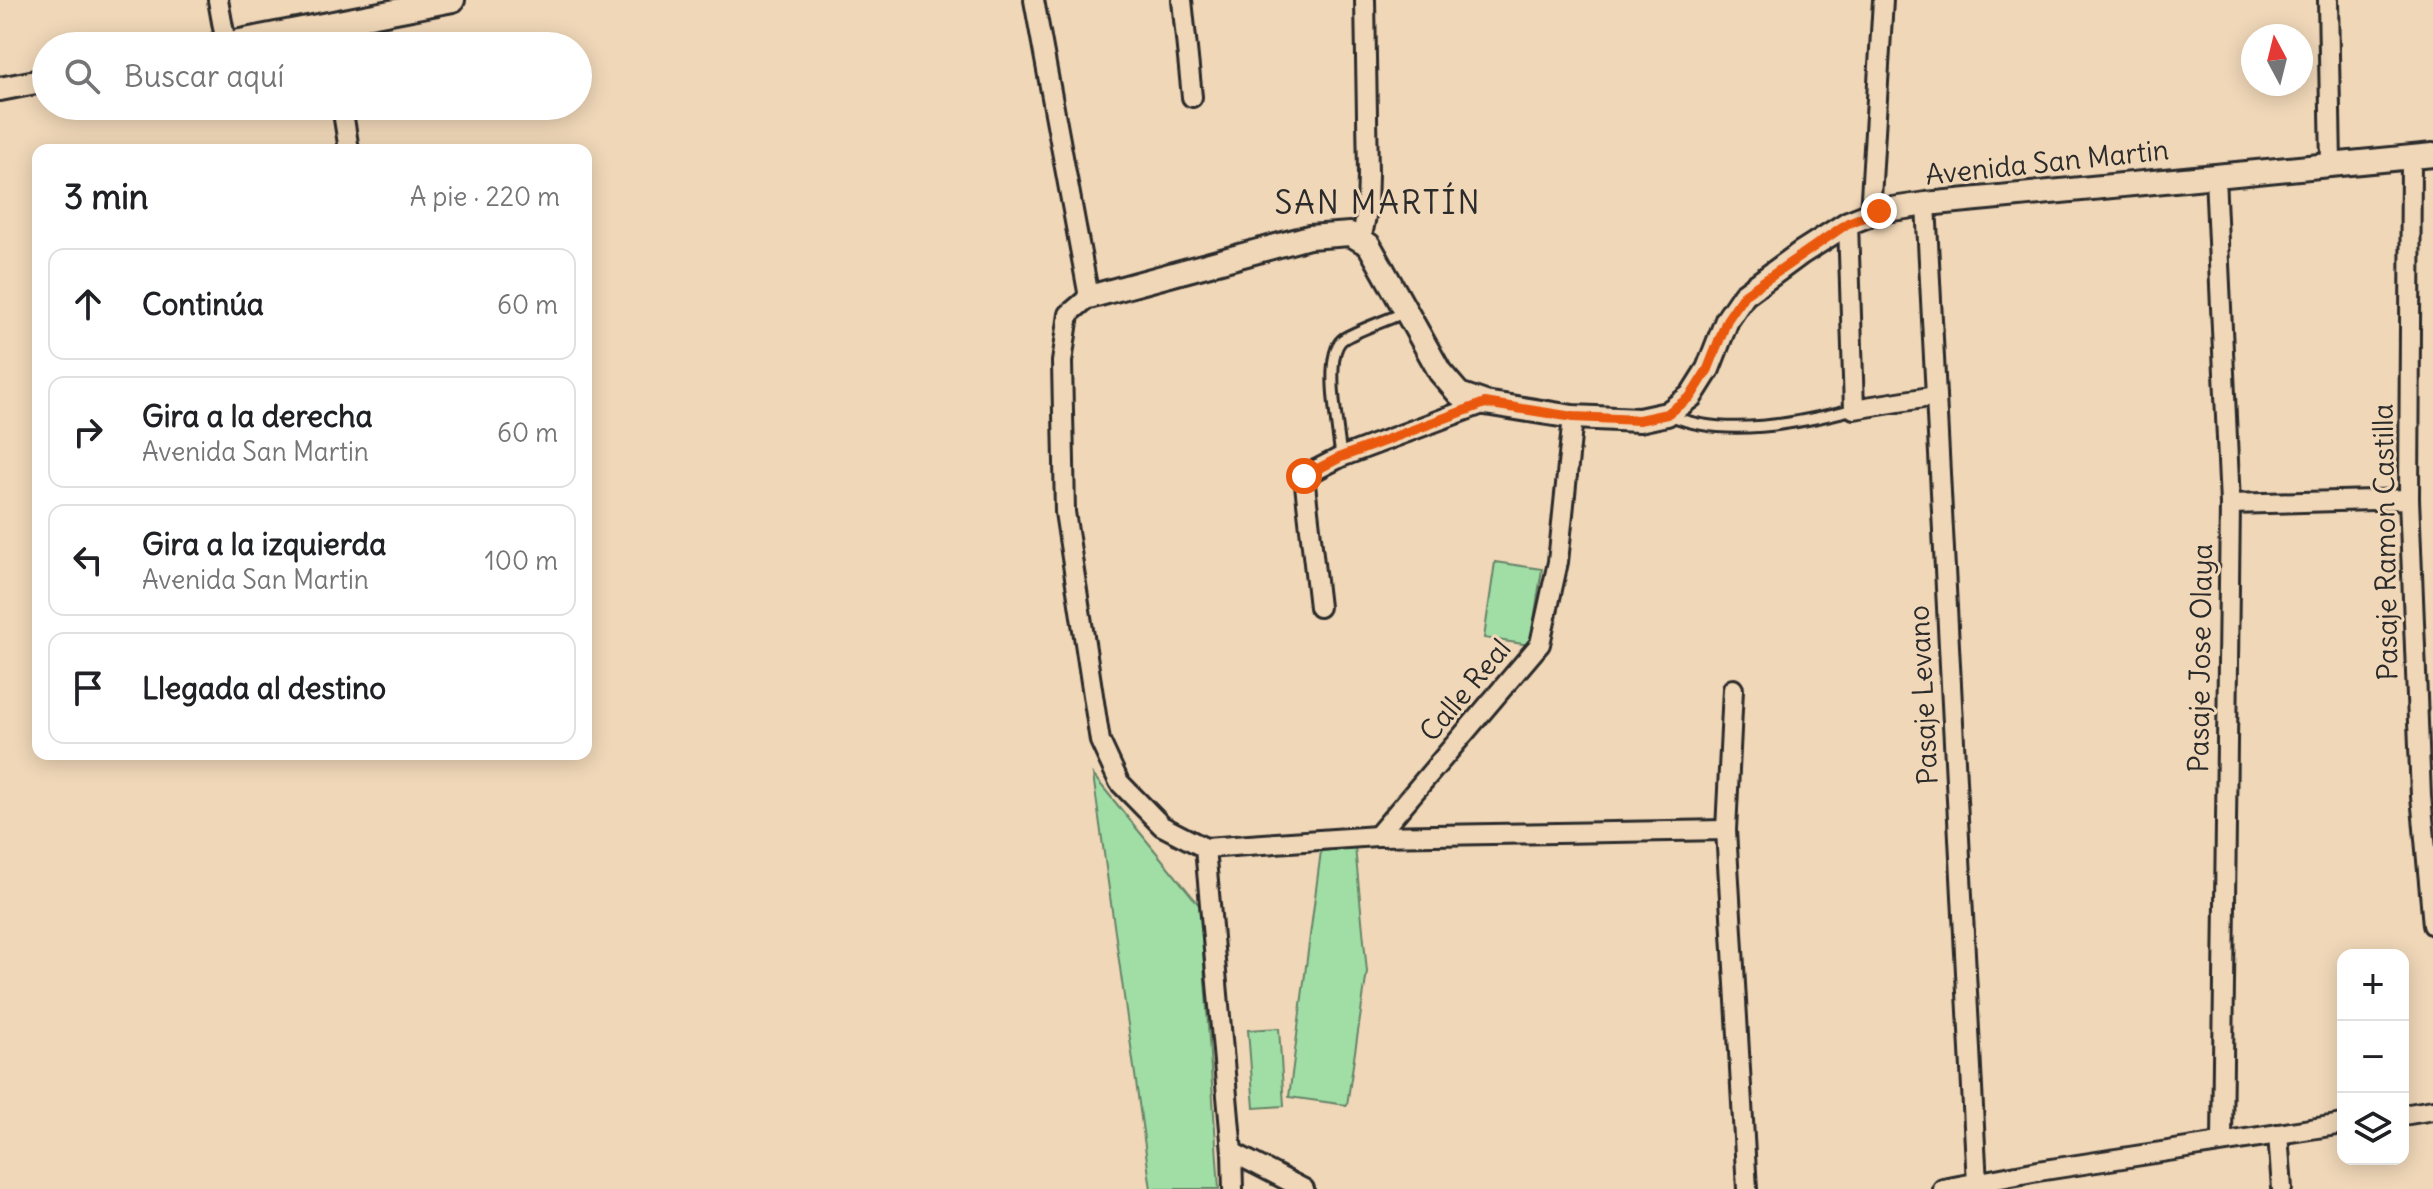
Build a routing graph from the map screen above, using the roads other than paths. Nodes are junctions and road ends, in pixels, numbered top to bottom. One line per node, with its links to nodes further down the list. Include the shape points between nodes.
1 (218, 0): 8 (street)
2 (453, 0): 9 (street)
3 (1034, 0): 22 (street)
4 (1182, 0): 12 (street)
5 (1365, 0): 21 (street, via 1368,174)
6 (1883, 0): 19 (street)
7 (2328, 0): 16 (street)
8 (219, 32)
9 (341, 32)
10 (32, 83): 11 (street)
11 (0, 89)
12 (1192, 97)
13 (344, 120): 14 (street)
14 (348, 144)
15 (2422, 156): 16 (street, Avenida San Martin); 30 (street, Pasaje Ramon Castilla)
16 (2331, 165): 17 (street, Avenida San Martin)
17 (2215, 176): 18 (street, Avenida San Martin); 31 (street, Pasaje Jose Olaya)
18 (1926, 204): 19 (street, Avenida San Martin); 24 (street, Pasaje Levano)
19 (1870, 214): 20 (street, Avenida San Martin)
20 (1848, 223): 26 (street); 27 (street, Avenida San Martin, via 1744,295 1691,396)
21 (1361, 241): 22 (street, via 1350,234 1309,237); 23 (street, via 1369,245)
22 (1089, 297): 36 (street, via 1069,314 1067,326 1063,455 1065,512 1100,741 1119,782 1162,826)
23 (1406, 312): 25 (street, via 1440,372 1459,394); 29 (lane, via 1342,341 1335,351 1332,372)
24 (1936, 396): 26 (street); 45 (street, Pasaje Levano)
25 (1485, 403): 28 (street); 29 (street)
26 (1854, 409): 27 (lane, via 1731,429 1690,424)
27 (1667, 414): 28 (street, via 1639,420)
28 (1573, 417): 35 (street, Calle Real, via 1558,562 1540,644)
29 (1341, 457): 32 (street, via 1304,476)
30 (2409, 499): 31 (street); 37 (street, Pasaje Ramon Castilla, via 2421,796)
31 (2230, 504): 42 (street, Pasaje Jose Olaya)
32 (1319, 607)
33 (1733, 689): 34 (street)
34 (1726, 830): 35 (street); 48 (street)
35 (1377, 836): 36 (street)
36 (1205, 848): 43 (street)
37 (2433, 925)
38 (2433, 1110): 39 (street)
39 (2409, 1114)
40 (2337, 1125): 41 (street)
41 (2278, 1134): 42 (street); 50 (street)
42 (2222, 1141): 44 (street)
43 (1232, 1152): 46 (street); 47 (street)
44 (2038, 1180): 45 (street)
45 (1977, 1184): 49 (street)
46 (1233, 1189)
47 (1304, 1189)
48 (1747, 1189)
49 (1943, 1189)
50 (2282, 1189)

